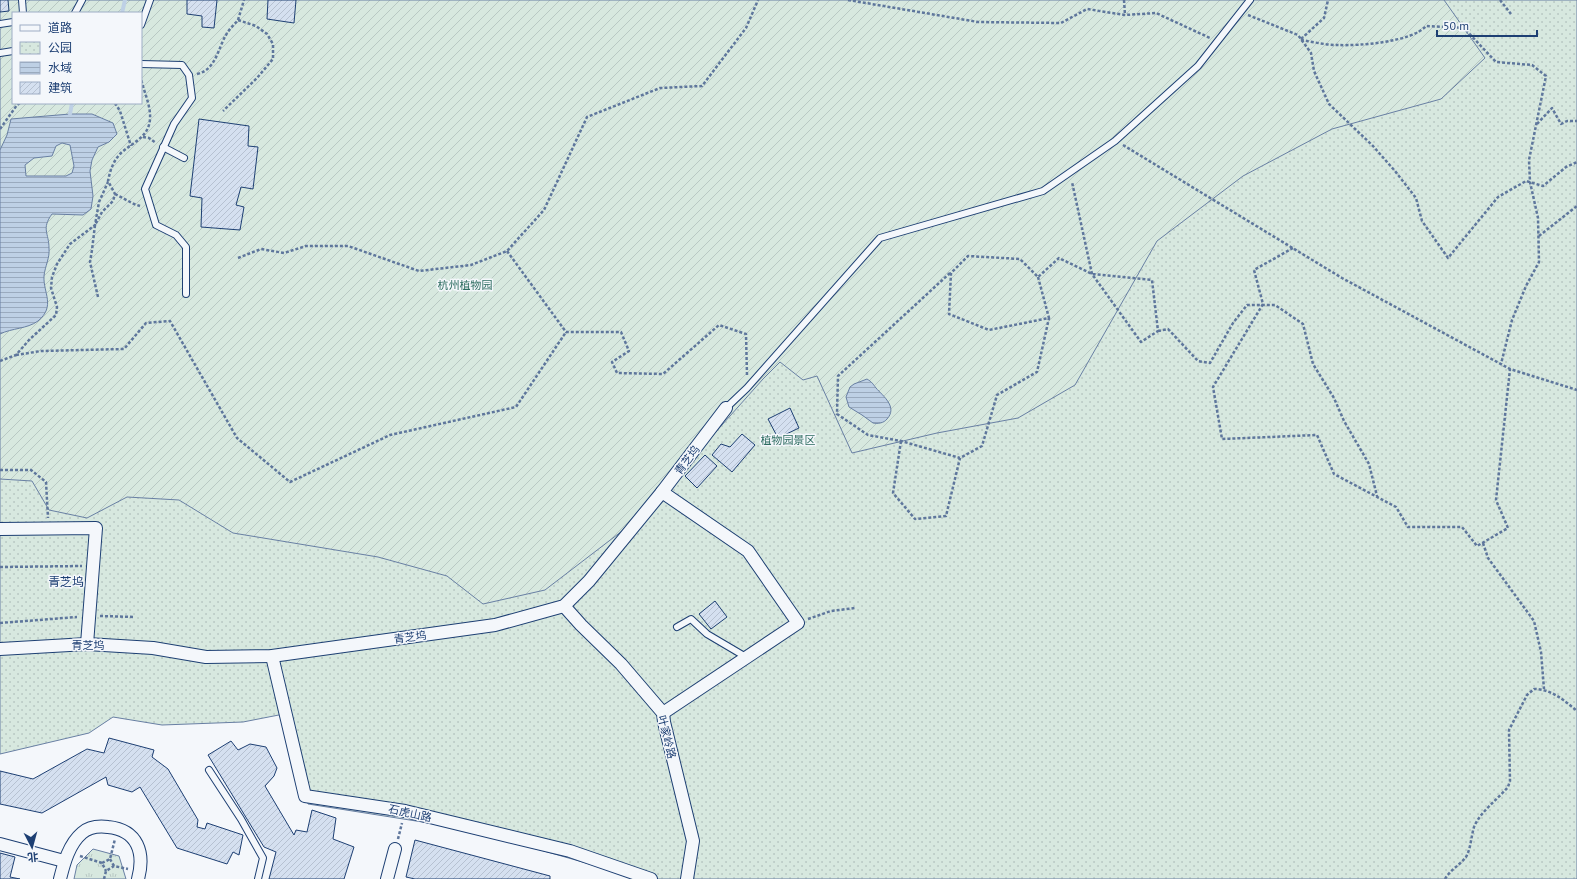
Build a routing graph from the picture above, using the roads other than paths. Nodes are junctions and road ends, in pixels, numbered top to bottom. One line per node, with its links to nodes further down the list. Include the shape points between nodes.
1 (22, 0): 5 (lane)
2 (82, 0): 6 (lane)
3 (150, 0): 8 (lane)
4 (1250, 0): 16 (lane, via 1198,66 1115,140 1043,191 880,238 747,388)
5 (24, 12)
6 (76, 12)
7 (12, 22): 9 (lane)
8 (142, 22)
9 (0, 24)
10 (12, 51): 11 (lane)
11 (0, 53)
12 (142, 64): 13 (lane, via 182,65 189,75 192,98 174,124)
13 (163, 147): 14 (lane); 15 (lane, via 145,190 156,225 176,235 186,247)
14 (184, 158)
15 (186, 294)
16 (726, 408): 17 (street, 青芝坞)
17 (662, 492): 19 (street, 青芝坞, via 589,581); 24 (street, via 748,551 798,623)
18 (0, 529): 21 (street, via 96,528)
19 (564, 606): 23 (street, 青芝坞, via 495,625); 25 (street, 叶家岭路, via 621,664)
20 (678, 627): 24 (lane, via 691,619 707,634)
21 (87, 644): 22 (street, 青芝坞); 23 (street, 青芝坞, via 153,648 206,657)
22 (0, 649)
23 (272, 656): 34 (street, 石虎山路, via 305,796 405,811 570,851)
24 (746, 657): 25 (street)
25 (663, 713): 35 (street, 叶家岭路, via 693,841)
26 (209, 770): 32 (lane, via 241,819 262,858)
27 (0, 844): 29 (street)
28 (395, 849): 33 (street)
29 (66, 856): 30 (street, via 82,832 98,826 117,828 130,834 137,844); 31 (street)
30 (140, 877)
31 (60, 879)
32 (258, 879)
33 (387, 879)
34 (651, 879)
35 (687, 879)

